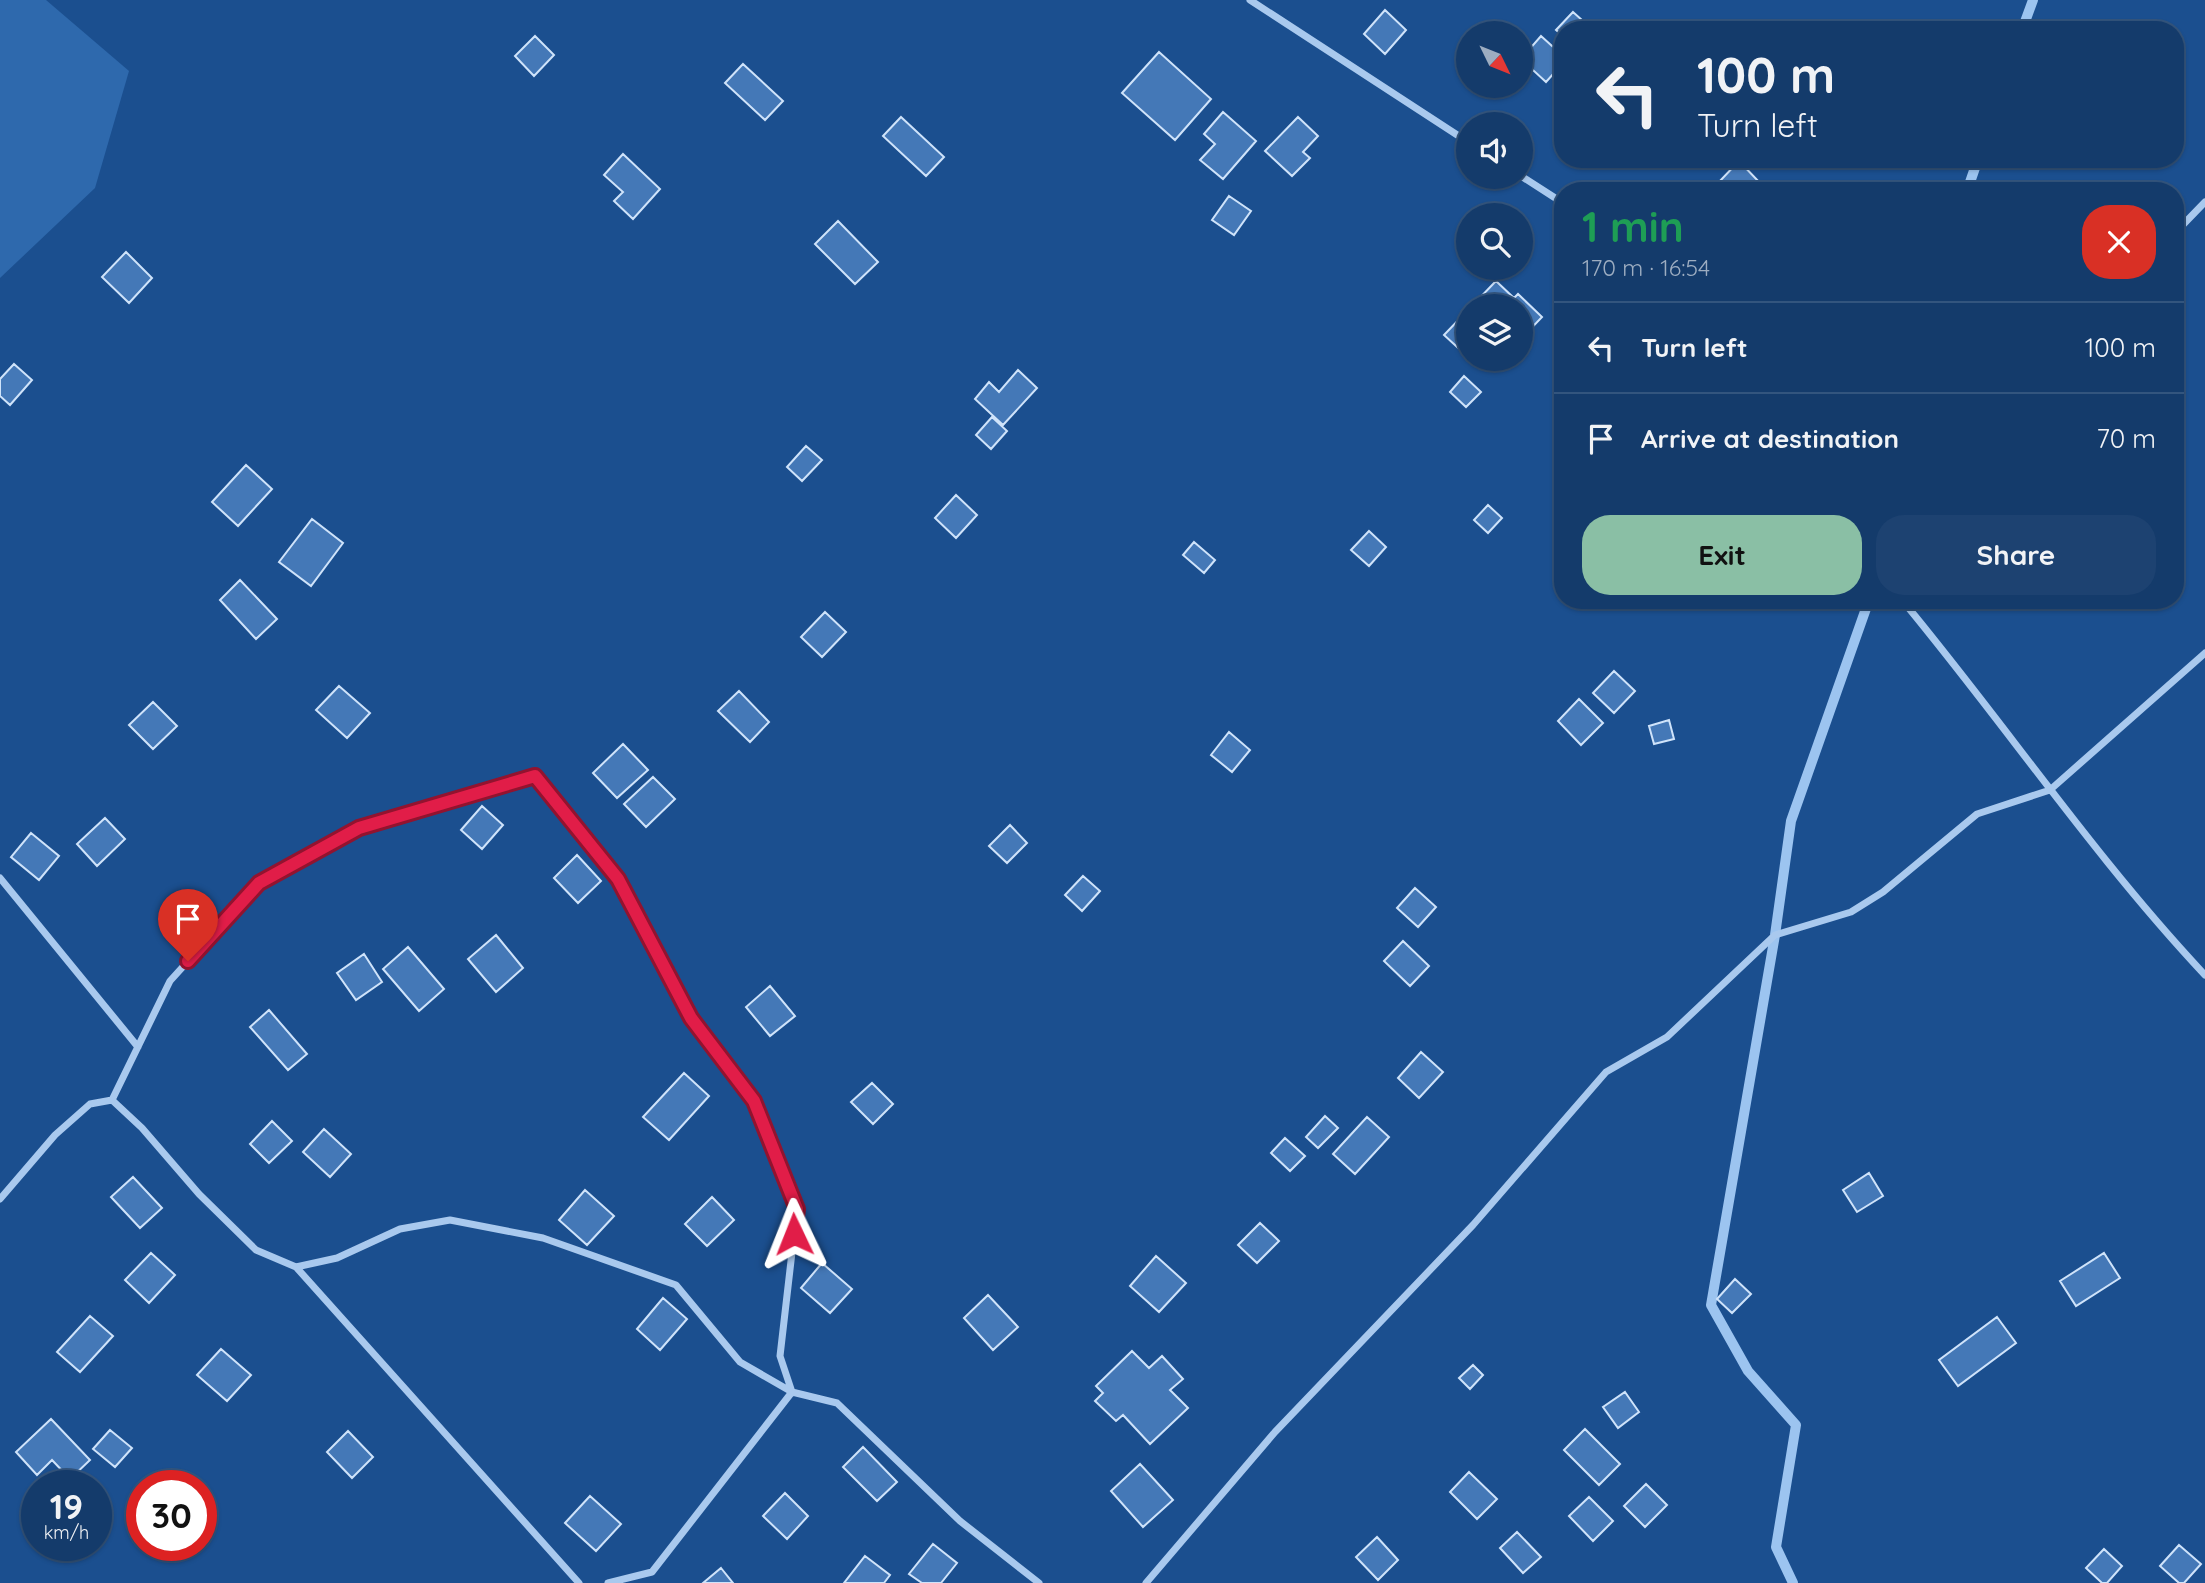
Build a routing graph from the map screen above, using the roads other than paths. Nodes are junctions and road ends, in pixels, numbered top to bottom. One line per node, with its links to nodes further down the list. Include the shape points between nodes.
1 (1250, 0): 2 (street)
2 (1456, 134)
3 (1533, 184): 4 (street)
4 (1554, 197)
5 (2205, 202): 6 (street)
6 (2184, 224)
7 (1909, 609): 9 (street)
8 (2205, 653): 9 (street)
9 (2050, 790): 11 (street); 20 (street, via 1977,814 1883,892 1851,912 1775,935 1667,1037 1606,1072 1473,1225 1275,1432)
10 (0, 878): 12 (street)
11 (2205, 975)
12 (138, 1047): 13 (street); 16 (street, via 170,981 259,883 359,828 535,776 618,879 691,1018 754,1101 797,1209 779,1356)
13 (112, 1100): 14 (street, via 90,1104 55,1135); 15 (street, via 256,1250)
14 (0, 1199)
15 (296, 1267): 16 (street, via 337,1258 400,1229 450,1220 543,1238 676,1285 740,1362); 17 (street)
16 (792, 1392): 18 (street, via 652,1572); 19 (street, via 837,1403 960,1521)
17 (579, 1583)
18 (608, 1583)
19 (1039, 1583)
20 (1146, 1583)

